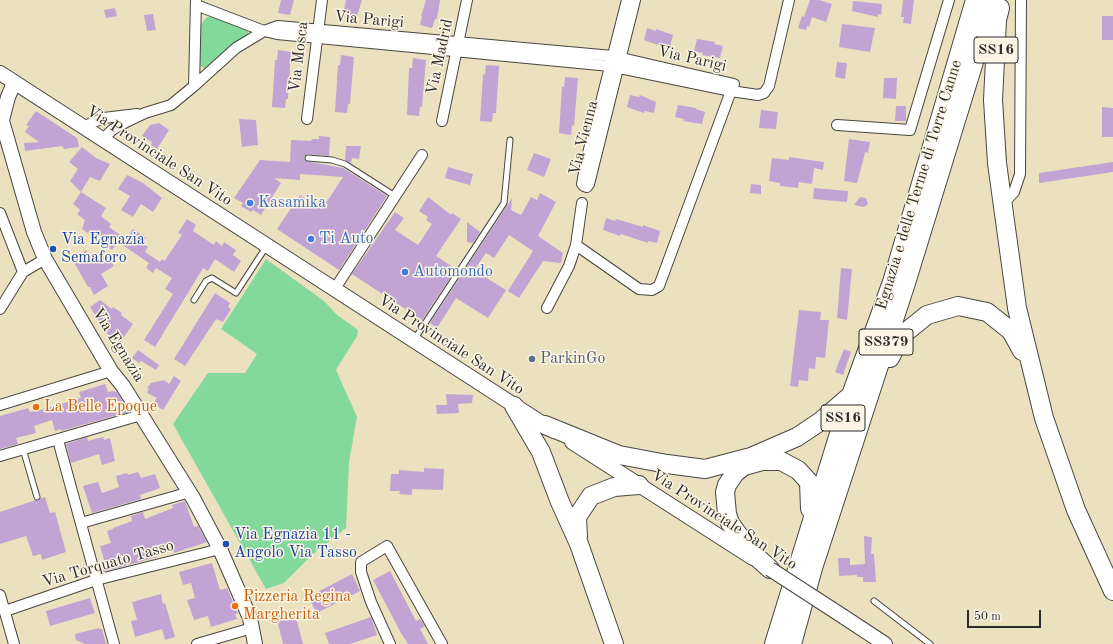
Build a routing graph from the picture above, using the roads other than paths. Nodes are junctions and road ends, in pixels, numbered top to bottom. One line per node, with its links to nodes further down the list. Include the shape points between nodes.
1 (322, 0): 13 (street, Via Mosca)
2 (467, 0): 14 (street, Via Madrid)
3 (627, 0): 15 (street, Via Vienna)
4 (635, 0): 15 (street, Via Vienna)
5 (789, 0): 19 (street, Via Parigi, via 769,86 758,95)
6 (949, 0): 24 (street, via 910,130)
7 (975, 0): 47 (highway, Egnazia e delle Terme di Torre Canne / SS16, via 892,282)
8 (993, 0): 56 (highway, Egnazia e delle Terme di Torre Canne / SS379, via 906,284)
9 (1003, 0): 32 (highway, SS16, via 997,20 993,100 997,163)
10 (1021, 0): 32 (street, via 1020,174 1014,192)
11 (196, 2): 12 (street, Via Parigi); 18 (street)
12 (264, 31): 13 (street, Via Parigi, via 277,34); 18 (street, via 236,48)
13 (317, 33): 14 (street, Via Parigi); 21 (street, Via Mosca)
14 (457, 46): 15 (street, Via Parigi); 22 (street, Via Madrid)
15 (615, 62): 15 (street, Via Vienna, via 586,161 582,184 587,187); 19 (street, Via Parigi)
16 (0, 74): 17 (main road, Via Provinciale San Vito)
17 (14, 83): 23 (main road, Via Egnazia); 25 (main road, Via Provinciale San Vito)
18 (194, 86): 20 (street, via 171,105)
19 (731, 91): 34 (street, via 659,286 652,290 639,289)
20 (145, 113): 25 (street, via 104,118); 26 (street, via 112,130)
21 (307, 119)
22 (442, 120)
23 (2, 125): 36 (main road, Via Egnazia)
24 (838, 125)
25 (83, 128): 26 (main road, Via Provinciale San Vito)
26 (102, 140): 35 (main road, Via Provinciale San Vito)
27 (510, 140): 44 (lane, via 504,203)
28 (422, 155): 30 (street)
29 (308, 158): 30 (lane, via 345,164)
30 (395, 196): 38 (street)
31 (582, 203): 34 (street)
32 (1003, 204): 39 (highway, SS16)
33 (0, 213): 37 (street)
34 (576, 245): 41 (street, via 569,266)
35 (266, 246): 38 (main road, Via Provinciale San Vito); 40 (lane, via 236,293 212,278 206,281)
36 (45, 259): 37 (street); 46 (main road, Via Egnazia)
37 (23, 272): 42 (street)
38 (334, 290): 44 (main road, Via Provinciale San Vito)
39 (1014, 290): 43 (highway, via 998,308); 45 (highway, SS16)
40 (194, 300)
41 (547, 308)
42 (0, 309)
43 (987, 312): 45 (highway, via 1011,331); 56 (highway, via 958,306 950,308 927,315 901,336 880,378 847,479)
44 (413, 341): 49 (main road, Via Provinciale San Vito)
45 (1030, 364): 65 (highway, SS16, via 1044,418 1076,510)
46 (111, 372): 48 (street); 50 (main road, Via Egnazia)
47 (851, 395): 51 (highway, via 821,421 797,437 751,457 704,469 619,456); 62 (highway, Egnazia e delle Terme di Torre Canne / SS16)
48 (0, 405)
49 (514, 406): 51 (main road, Via Provinciale San Vito); 60 (highway, via 541,452)
50 (141, 415): 52 (street); 57 (main road, Via Egnazia)
51 (545, 425): 55 (main road, Via Provinciale San Vito)
52 (58, 440): 53 (street); 59 (street)
53 (23, 449): 54 (street); 58 (lane)
54 (0, 456)
55 (639, 485): 60 (highway, via 614,487 591,496 577,517); 63 (main road, Via Provinciale San Vito)
56 (839, 488): 78 (highway, Egnazia e delle Terme di Torre Canne / SS379)
57 (190, 492): 59 (street); 61 (main road, Via Egnazia)
58 (37, 496)
59 (81, 523): 64 (street)
60 (579, 544): 76 (highway)
61 (220, 549): 64 (street, Via Torquato Tasso); 69 (main road, Via Egnazia)
62 (801, 557): 63 (highway, via 810,510 809,482 798,470 781,461 762,461 744,466 735,473 727,485 727,514 730,523 750,551); 77 (highway, Egnazia e delle Terme di Torre Canne / SS16)
63 (770, 569): 79 (main road, Via Provinciale San Vito, bridge)
64 (96, 580): 68 (street, Via Torquato Tasso); 71 (street)
65 (1113, 591)
66 (0, 595): 68 (street)
67 (874, 601): 80 (lane)
68 (5, 611): 70 (street)
69 (252, 628): 72 (street); 73 (main road, Via Egnazia)
70 (12, 644)
71 (114, 644)
72 (197, 644)
73 (255, 644)
74 (389, 644): 75 (street, via 361,572 362,562 387,546)
75 (442, 644)
76 (614, 644)
77 (774, 644)
78 (792, 644)
79 (885, 644)
80 (930, 644)

